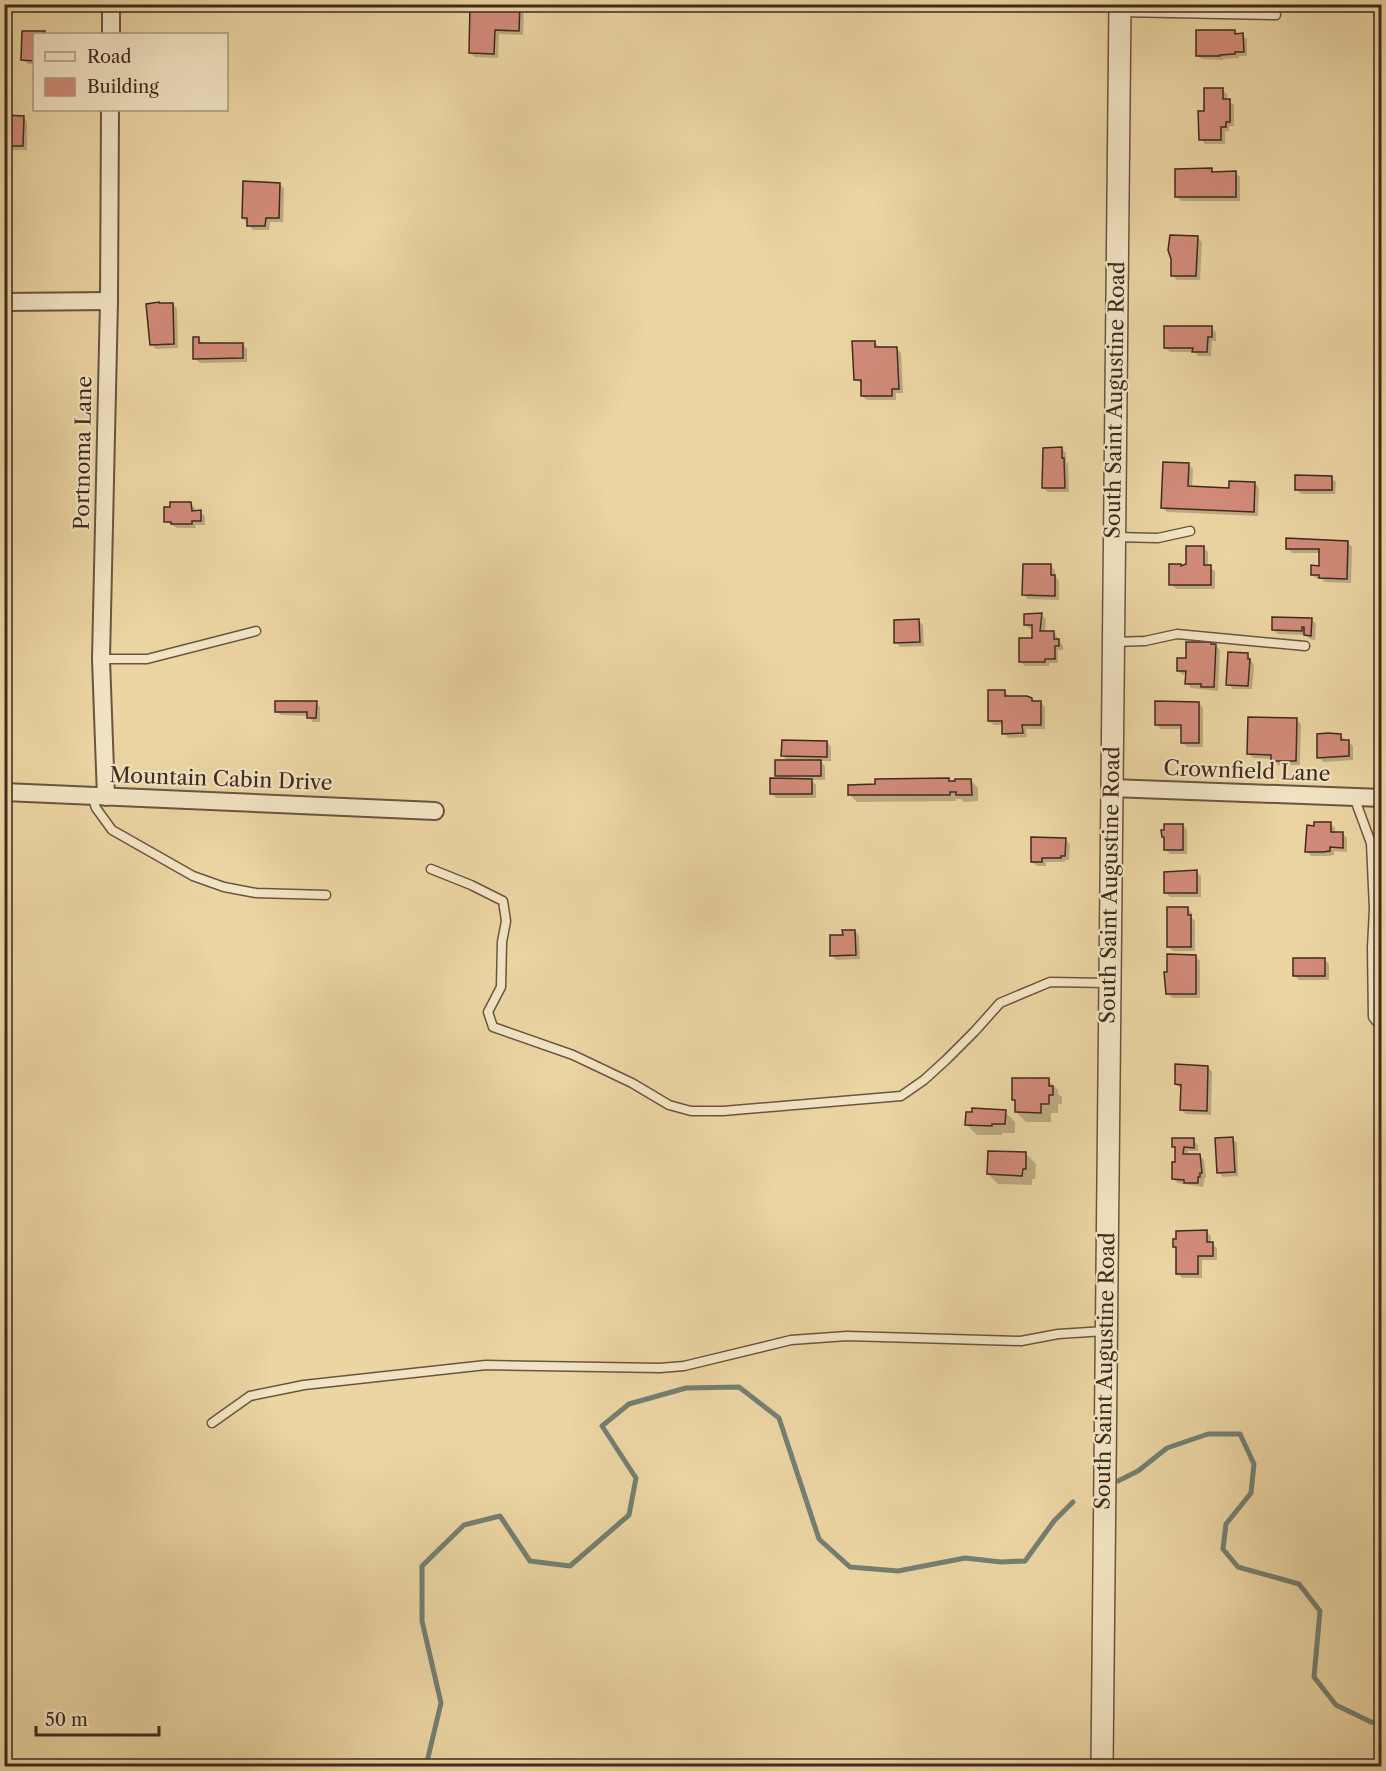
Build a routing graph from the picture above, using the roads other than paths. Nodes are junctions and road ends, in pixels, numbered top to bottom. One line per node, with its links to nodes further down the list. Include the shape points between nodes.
1 (111, 4): 4 (street)
2 (1120, 8): 3 (lane); 9 (street, South Saint Augustine Road)
3 (1276, 15)
4 (111, 33)
5 (111, 111): 7 (street, Portnoma Lane)
6 (4, 302): 7 (street)
7 (109, 302): 13 (street, Portnoma Lane)
8 (1190, 531): 9 (lane, via 1158,538)
9 (1114, 537): 11 (street, South Saint Augustine Road)
10 (256, 631): 13 (lane, via 147,659)
11 (1112, 642): 12 (lane, via 1177,634); 14 (street, South Saint Augustine Road)
12 (1305, 646)
13 (101, 659): 16 (street, Portnoma Lane)
14 (1111, 788): 17 (street, Crownfield Lane); 22 (street, South Saint Augustine Road)
15 (4, 792): 16 (street, Mountain Cabin Drive)
16 (99, 797): 19 (street, Mountain Cabin Drive); 21 (lane, via 96,808 112,830 193,876 256,893)
17 (1354, 797): 18 (street, Crownfield Lane); 23 (lane, via 1371,843)
18 (1382, 798)
19 (435, 811)
20 (431, 868): 22 (lane, via 503,901 506,921 501,987 488,1012 493,1027 573,1055 669,1105 691,1112 901,1096 946,1060 1000,1003 1050,982)
21 (326, 895)
22 (1109, 983): 24 (street, South Saint Augustine Road)
23 (1376, 1021)
24 (1105, 1331): 25 (lane, via 1021,1341 847,1336 791,1340 684,1366 660,1368 486,1365 304,1385 250,1396); 26 (street, South Saint Augustine Road)
25 (212, 1423)
26 (1102, 1767)

